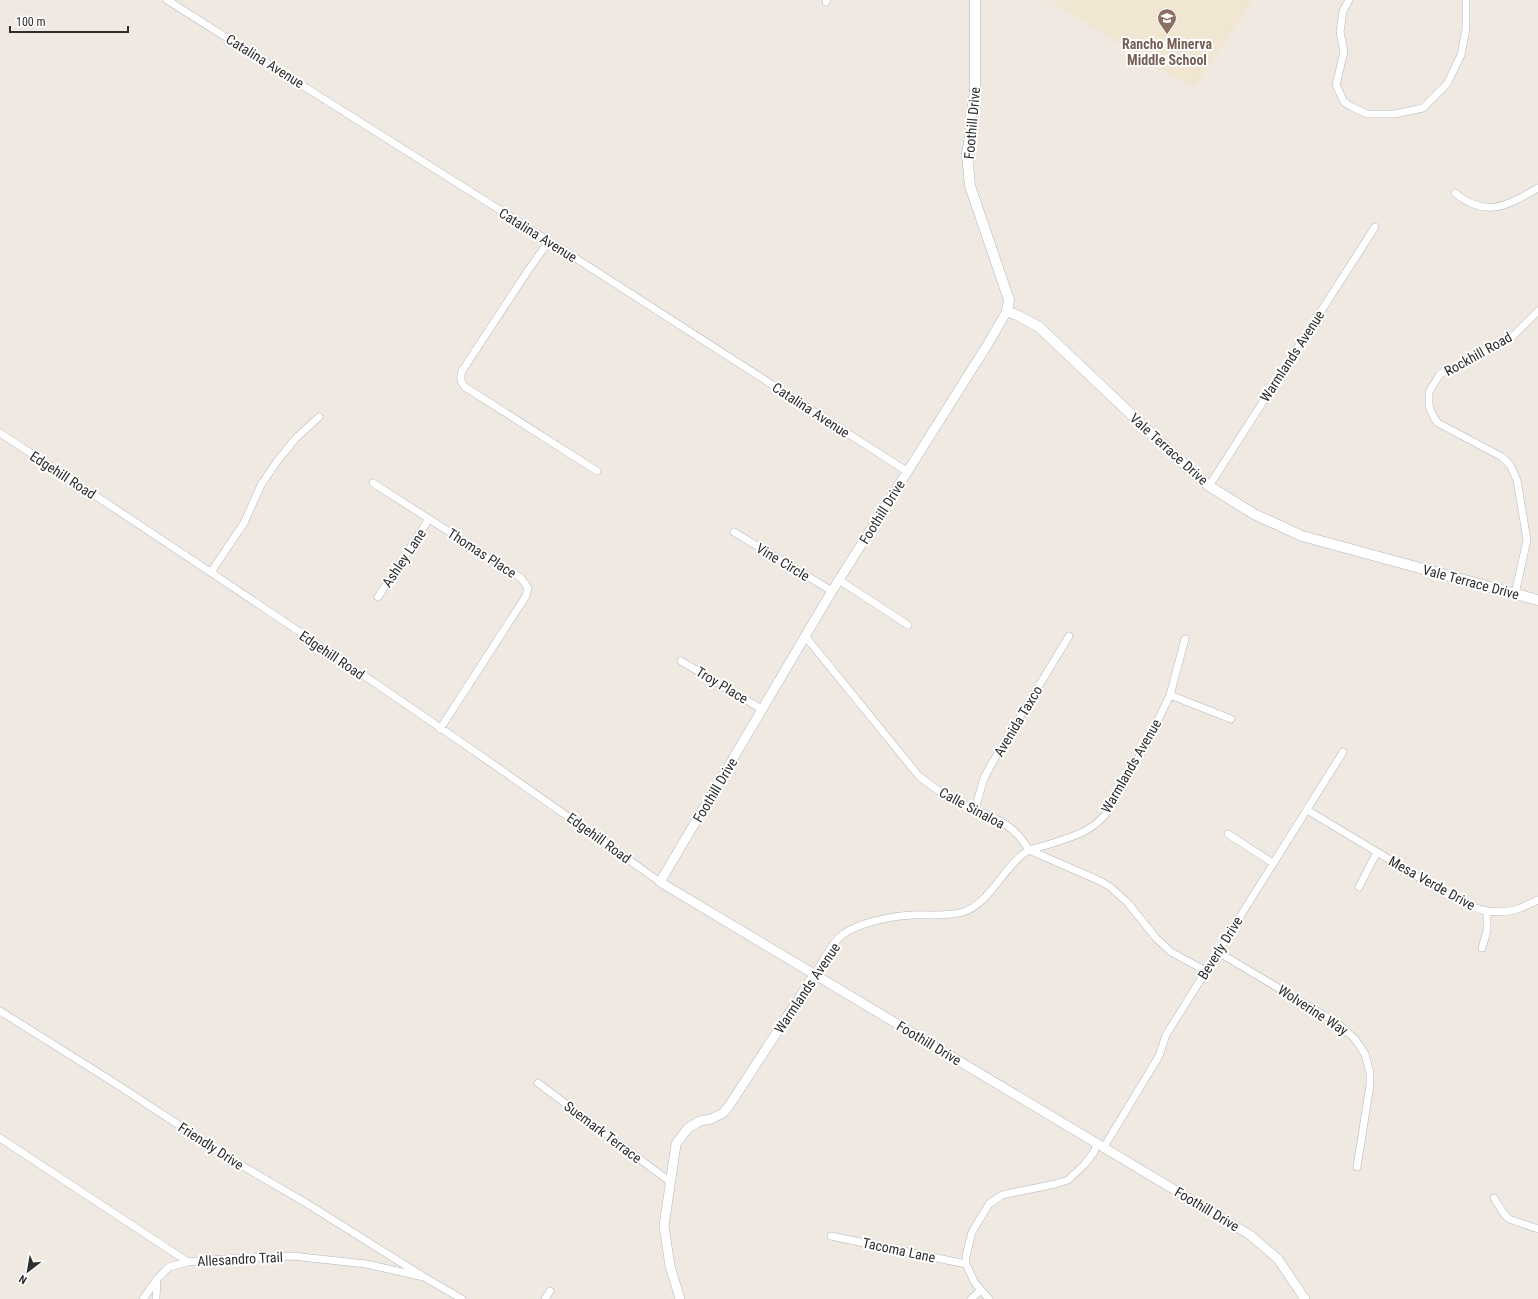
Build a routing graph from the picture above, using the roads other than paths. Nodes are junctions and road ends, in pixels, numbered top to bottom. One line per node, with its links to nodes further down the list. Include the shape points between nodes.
1 (167, 0): 8 (street, Catalina Avenue)
2 (975, 0): 9 (main road, Foothill Drive, via 976,91 971,117 972,130 966,154 970,186 1009,300)
3 (1350, 0): 4 (street, via 1343,11 1340,32 1344,52 1336,85 1344,102 1367,114 1395,114 1424,108 1447,84 1461,55 1466,29)
4 (1466, 0)
5 (1538, 188): 6 (street, via 1517,200 1492,208 1483,208)
6 (1454, 193)
7 (1374, 227): 16 (street, Warmlands Avenue)
8 (549, 241): 13 (street, via 462,371 461,381 465,387); 14 (street, Catalina Avenue)
9 (1007, 311): 14 (street, Foothill Drive); 16 (main road, Vale Terrace Drive, via 1039,327)
10 (1538, 311): 22 (street, Rockhill Road, via 1513,336 1493,349 1440,374 1429,392 1429,406 1438,423 1502,457 1518,480 1527,540)
11 (319, 417): 19 (street, via 296,438 278,460 261,485 244,523)
12 (0, 433): 19 (street, Edgehill Road)
13 (597, 472)
14 (908, 472): 20 (street, Foothill Drive)
15 (373, 483): 17 (street, Thomas Place)
16 (1209, 486): 22 (main road, Vale Terrace Drive, via 1254,514 1302,536)
17 (429, 519): 23 (street, Ashley Lane); 33 (street, Thomas Place, via 521,578 528,588 526,596)
18 (734, 532): 21 (street, Vine Circle)
19 (211, 572): 33 (street, Edgehill Road)
20 (839, 580): 21 (street, Foothill Drive); 25 (street)
21 (832, 591): 26 (street, Foothill Drive)
22 (1515, 594): 24 (main road, Vale Terrace Drive)
23 (378, 597)
24 (1538, 600)
25 (908, 625)
26 (805, 636): 31 (street, Foothill Drive); 35 (street, Calle Sinaloa, via 918,775 955,801)
27 (1069, 636): 35 (street, Avenida Taxco, via 991,765 984,778)
28 (1185, 639): 30 (street, Warmlands Avenue)
29 (681, 661): 31 (street, Troy Place)
30 (1170, 696): 32 (street); 38 (street, Warmlands Avenue, via 1147,743 1098,822 1080,834)
31 (762, 710): 41 (street, Foothill Drive)
32 (1231, 719)
33 (440, 728): 41 (street, Edgehill Road)
34 (1343, 752): 36 (street, Beverly Drive)
35 (975, 809): 38 (street, Calle Sinaloa, via 1007,824 1025,842)
36 (1307, 810): 39 (street, Mesa Verde Drive); 40 (street, Beverly Drive)
37 (1228, 834): 40 (street)
38 (1029, 850): 47 (street, Calle Sinaloa, via 1109,886 1127,902 1156,938 1171,952); 48 (street, Warmlands Avenue, via 1003,874 978,905 963,912 910,915 857,926 834,944)
39 (1377, 852): 42 (street, Mesa Verde Drive); 44 (street, Mesa Verde Drive, via 1432,886 1472,907)
40 (1273, 863): 46 (street, Beverly Drive)
41 (660, 882): 48 (street, Foothill Drive)
42 (1359, 887)
43 (1538, 900): 44 (street, Mesa Verde Drive, via 1516,911)
44 (1487, 911): 45 (street, Mesa Verde Drive, via 1487,932)
45 (1482, 948)
46 (1218, 952): 47 (street, Beverly Drive); 53 (street, Wolverine Way, via 1337,1023 1355,1039 1365,1054 1370,1085)
47 (1206, 971): 52 (street, Beverly Drive, via 1166,1034 1159,1056)
48 (814, 975): 52 (street, Foothill Drive); 54 (street, Warmlands Avenue, via 729,1106 723,1113 688,1128 676,1144)
49 (0, 1012): 60 (street, Friendly Drive, via 234,1161)
50 (538, 1083): 54 (street, Suemark Terrace)
51 (0, 1138): 58 (street, Allesandro Trail)
52 (1100, 1145): 59 (street, Beverly Drive, via 1068,1180 1002,1195 989,1204 972,1232); 71 (street, Foothill Drive, via 1250,1235 1278,1259)
53 (1357, 1167)
54 (669, 1181): 68 (street, Warmlands Avenue, via 664,1226 670,1266)
55 (1494, 1198): 56 (street, via 1509,1219)
56 (1538, 1229)
57 (831, 1236): 59 (street, Tacoma Lane)
58 (188, 1262): 60 (street, Allesandro Trail, via 292,1256 366,1264); 61 (street, via 169,1267)
59 (966, 1264): 62 (street)
60 (424, 1277): 66 (street, Allesandro Trail)
61 (157, 1279): 64 (street); 65 (street)
62 (981, 1290): 69 (street); 70 (street)
63 (550, 1291): 67 (street)
64 (142, 1299)
65 (156, 1299)
66 (462, 1299)
67 (545, 1299)
68 (680, 1299)
69 (971, 1299)
70 (989, 1299)
71 (1305, 1299)

